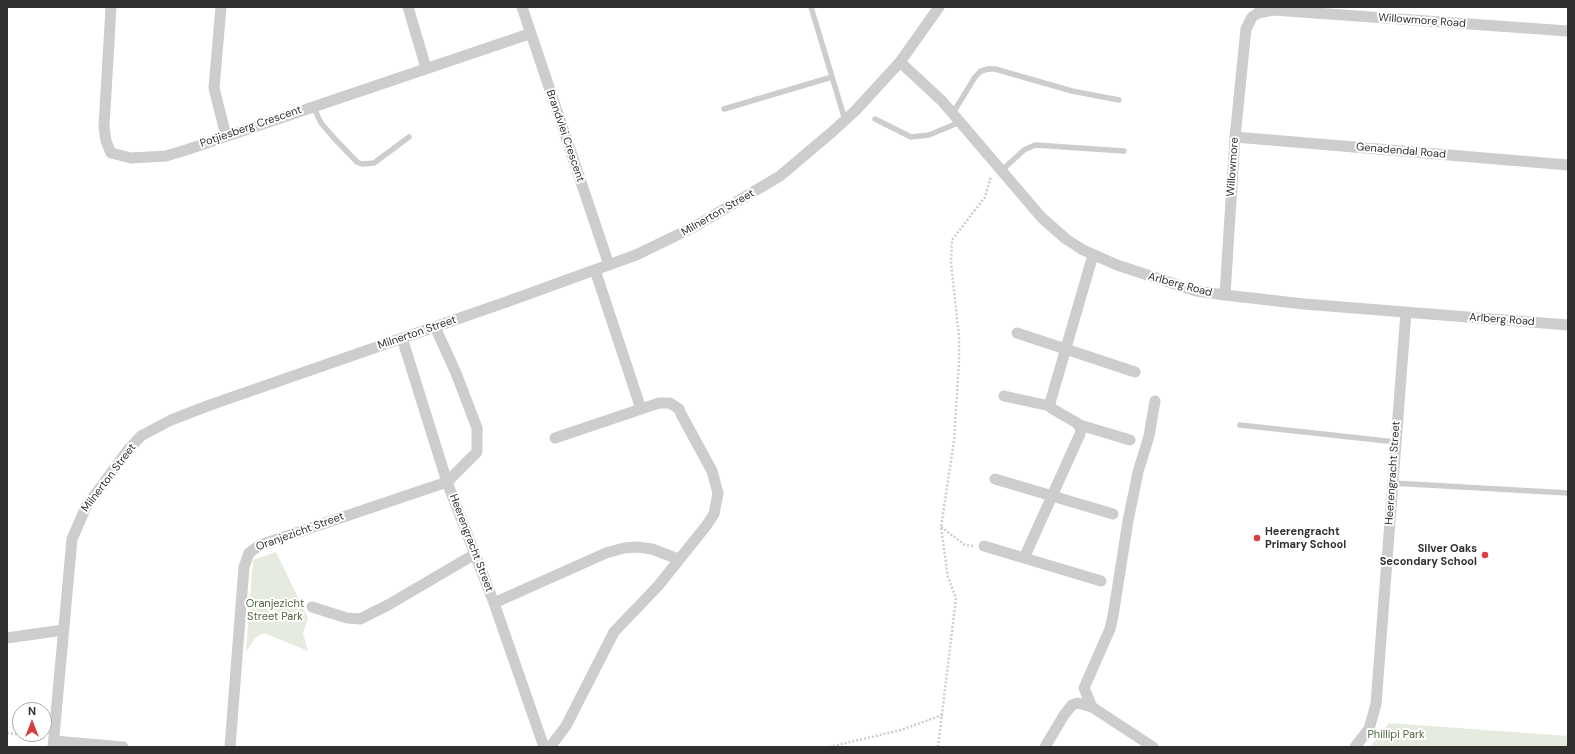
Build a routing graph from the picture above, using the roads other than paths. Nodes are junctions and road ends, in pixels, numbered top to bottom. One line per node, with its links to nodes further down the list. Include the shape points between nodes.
1 (111, 7): 20 (street, Potjiesberg Crescent, via 104,127 109,150 116,156 131,158 166,156)
2 (221, 7): 20 (street, via 214,88)
3 (408, 7): 11 (street)
4 (522, 7): 8 (street, Brandvlei Crescent)
5 (810, 7): 12 (lane)
6 (939, 7): 10 (street, Milnerton Street)
7 (1568, 31): 9 (street, Willowmore Road, via 1273,10 1252,17 1246,29)
8 (529, 34): 11 (street, Potjiesberg Crescent); 27 (street, Brandvlei Crescent)
9 (1245, 39): 22 (street, Willowmore)
10 (900, 62): 16 (street, Arlberg Road); 18 (street, Milnerton Street, via 883,83)
11 (426, 68): 14 (street, Potjiesberg Crescent)
12 (832, 77): 15 (lane); 18 (lane)
13 (1119, 100): 16 (lane, via 1072,91 988,69 975,76)
14 (313, 106): 20 (street, Potjiesberg Crescent); 21 (lane, via 321,123 357,162 362,164 374,163)
15 (724, 109)
16 (952, 113): 19 (street, Arlberg Road)
17 (875, 119): 19 (lane, via 911,137 930,135)
18 (845, 120): 27 (street, Milnerton Street, via 780,176 663,243)
19 (960, 122): 25 (street, Arlberg Road)
20 (226, 136)
21 (409, 137)
22 (1235, 137): 24 (street, Genadendal Road); 29 (street, Willowmore)
23 (1124, 151): 25 (lane, via 1035,145)
24 (1568, 165)
25 (998, 168): 26 (street, Arlberg Road, via 1042,218 1066,239)
26 (1093, 255): 29 (street, Arlberg Road, via 1164,282 1196,291); 35 (street)
27 (608, 265): 28 (street, Milnerton Street)
28 (594, 270): 32 (street, Milnerton Street); 40 (street)
29 (1225, 295): 30 (street, Arlberg Road)
30 (1406, 312): 31 (street, Arlberg Road); 45 (street, Heerengracht Street)
31 (1568, 325)
32 (435, 327): 34 (street, Milnerton Street); 47 (street, via 470,405 478,435 478,452)
33 (1017, 333): 35 (street)
34 (402, 338): 47 (street, Heerengracht Street); 59 (street, Milnerton Street, via 171,420 141,436 102,484 78,521 72,539)
35 (1065, 349): 36 (street); 39 (street)
36 (1134, 372)
37 (1004, 396): 39 (street)
38 (1155, 401): 61 (street, via 1128,521 1110,629 1084,688)
39 (1050, 406): 41 (street)
40 (641, 408): 43 (street); 55 (street, via 670,403 679,409 717,484 718,504 714,514)
41 (1080, 426): 44 (street); 50 (street, via 1079,438)
42 (1240, 426): 45 (lane)
43 (555, 438)
44 (1130, 440)
45 (1396, 442): 48 (street, Heerengracht Street)
46 (995, 479): 50 (street)
47 (447, 482): 53 (street, Heerengracht Street); 65 (street, Oranjezicht Street, via 254,548 249,553 245,561 241,600)
48 (1392, 483): 49 (lane); 69 (street, Heerengracht Street, via 1376,710 1369,729)
49 (1568, 493)
50 (1052, 496): 51 (street); 54 (street)
51 (1113, 514)
52 (984, 546): 54 (street)
53 (475, 554): 57 (street, Heerengracht Street); 58 (street, via 360,619 347,618)
54 (1024, 558): 56 (street)
55 (678, 559): 57 (street, via 652,549 624,548 606,553); 67 (street, via 658,586 614,632 566,726)
56 (1102, 581)
57 (494, 603): 66 (street, Heerengracht Street)
58 (312, 607)
59 (63, 630): 60 (street); 62 (street, Milnerton Street)
60 (7, 638)
61 (1092, 707): 63 (street); 68 (street, via 1078,703 1072,705)
62 (54, 744): 64 (street)
63 (1148, 746)
64 (122, 747)
65 (230, 747)
66 (544, 747)
67 (550, 747)
68 (1045, 747)
69 (1355, 747)

